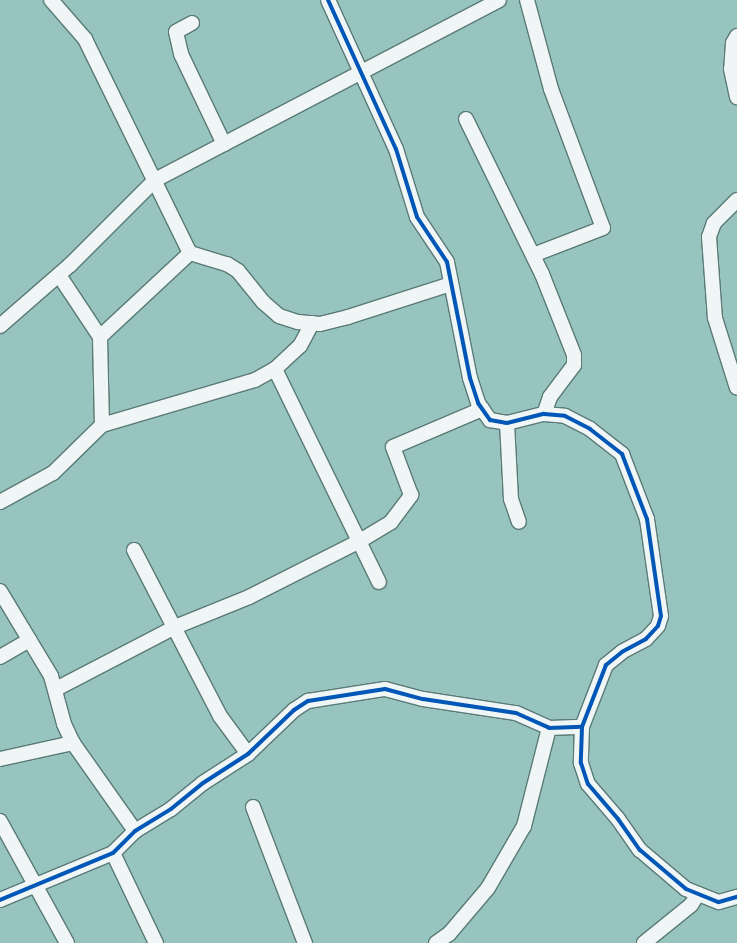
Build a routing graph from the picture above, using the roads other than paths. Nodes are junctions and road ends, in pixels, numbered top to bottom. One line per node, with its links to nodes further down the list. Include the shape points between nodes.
1 (51, 0): 11 (street, via 85,39 99,73)
2 (328, 0): 7 (street)
3 (499, 0): 7 (street)
4 (527, 0): 14 (street, via 551,89 602,228)
5 (192, 22): 10 (street, via 176,32 181,54)
6 (737, 36): 8 (street, via 733,43 731,69)
7 (359, 72): 10 (street); 16 (street, via 396,148 417,217 447,262)
8 (737, 97)
9 (466, 119): 14 (street)
10 (224, 144): 11 (street)
11 (156, 180): 13 (street); 15 (street)
12 (737, 200): 21 (street, via 714,223 708,237 715,318)
13 (190, 253): 17 (street, via 207,256 238,271 263,302 279,316); 19 (street)
14 (532, 255): 23 (street, via 574,355 574,365 550,396)
15 (59, 275): 18 (street); 19 (street)
16 (451, 284): 17 (street, via 348,317); 22 (street, via 470,378)
17 (312, 323): 20 (street, via 300,346)
18 (0, 326)
19 (100, 337): 25 (street)
20 (275, 369): 25 (street, via 254,380); 28 (street)
21 (737, 388)
22 (482, 409): 24 (street, via 490,420); 28 (street, via 393,447 411,495 391,522)
23 (544, 414): 24 (street); 36 (street, via 565,416 590,429 622,454 647,519 661,616 658,626 646,639 622,652 606,665)
24 (507, 423): 27 (street, via 511,499)
25 (102, 425): 26 (street, via 53,473)
26 (0, 502)
27 (520, 522)
28 (358, 542): 30 (street); 32 (street, via 249,597)
29 (134, 550): 32 (street)
30 (379, 582)
31 (0, 591): 33 (street)
32 (175, 627): 35 (street); 39 (street, via 220,716)
33 (30, 640): 34 (street); 35 (street)
34 (0, 657)
35 (56, 689): 38 (street, via 64,724)
36 (582, 727): 37 (street); 46 (street, via 581,763 588,784 640,850 686,889)
37 (549, 728): 39 (street, via 516,713 424,699 385,689 308,700); 52 (street, via 524,826 488,888 449,934)
38 (73, 743): 40 (street); 43 (street)
39 (248, 754): 43 (street, via 203,782 171,809)
40 (0, 759)
41 (253, 807): 51 (street)
42 (0, 821): 45 (street)
43 (135, 831): 44 (street)
44 (113, 853): 45 (street); 50 (street)
45 (34, 884): 48 (street); 49 (street)
46 (698, 894): 47 (street, via 719,902); 53 (street, via 691,904)
47 (737, 897)
48 (0, 900)
49 (67, 943)
50 (156, 943)
51 (304, 943)
52 (436, 943)
53 (644, 943)

